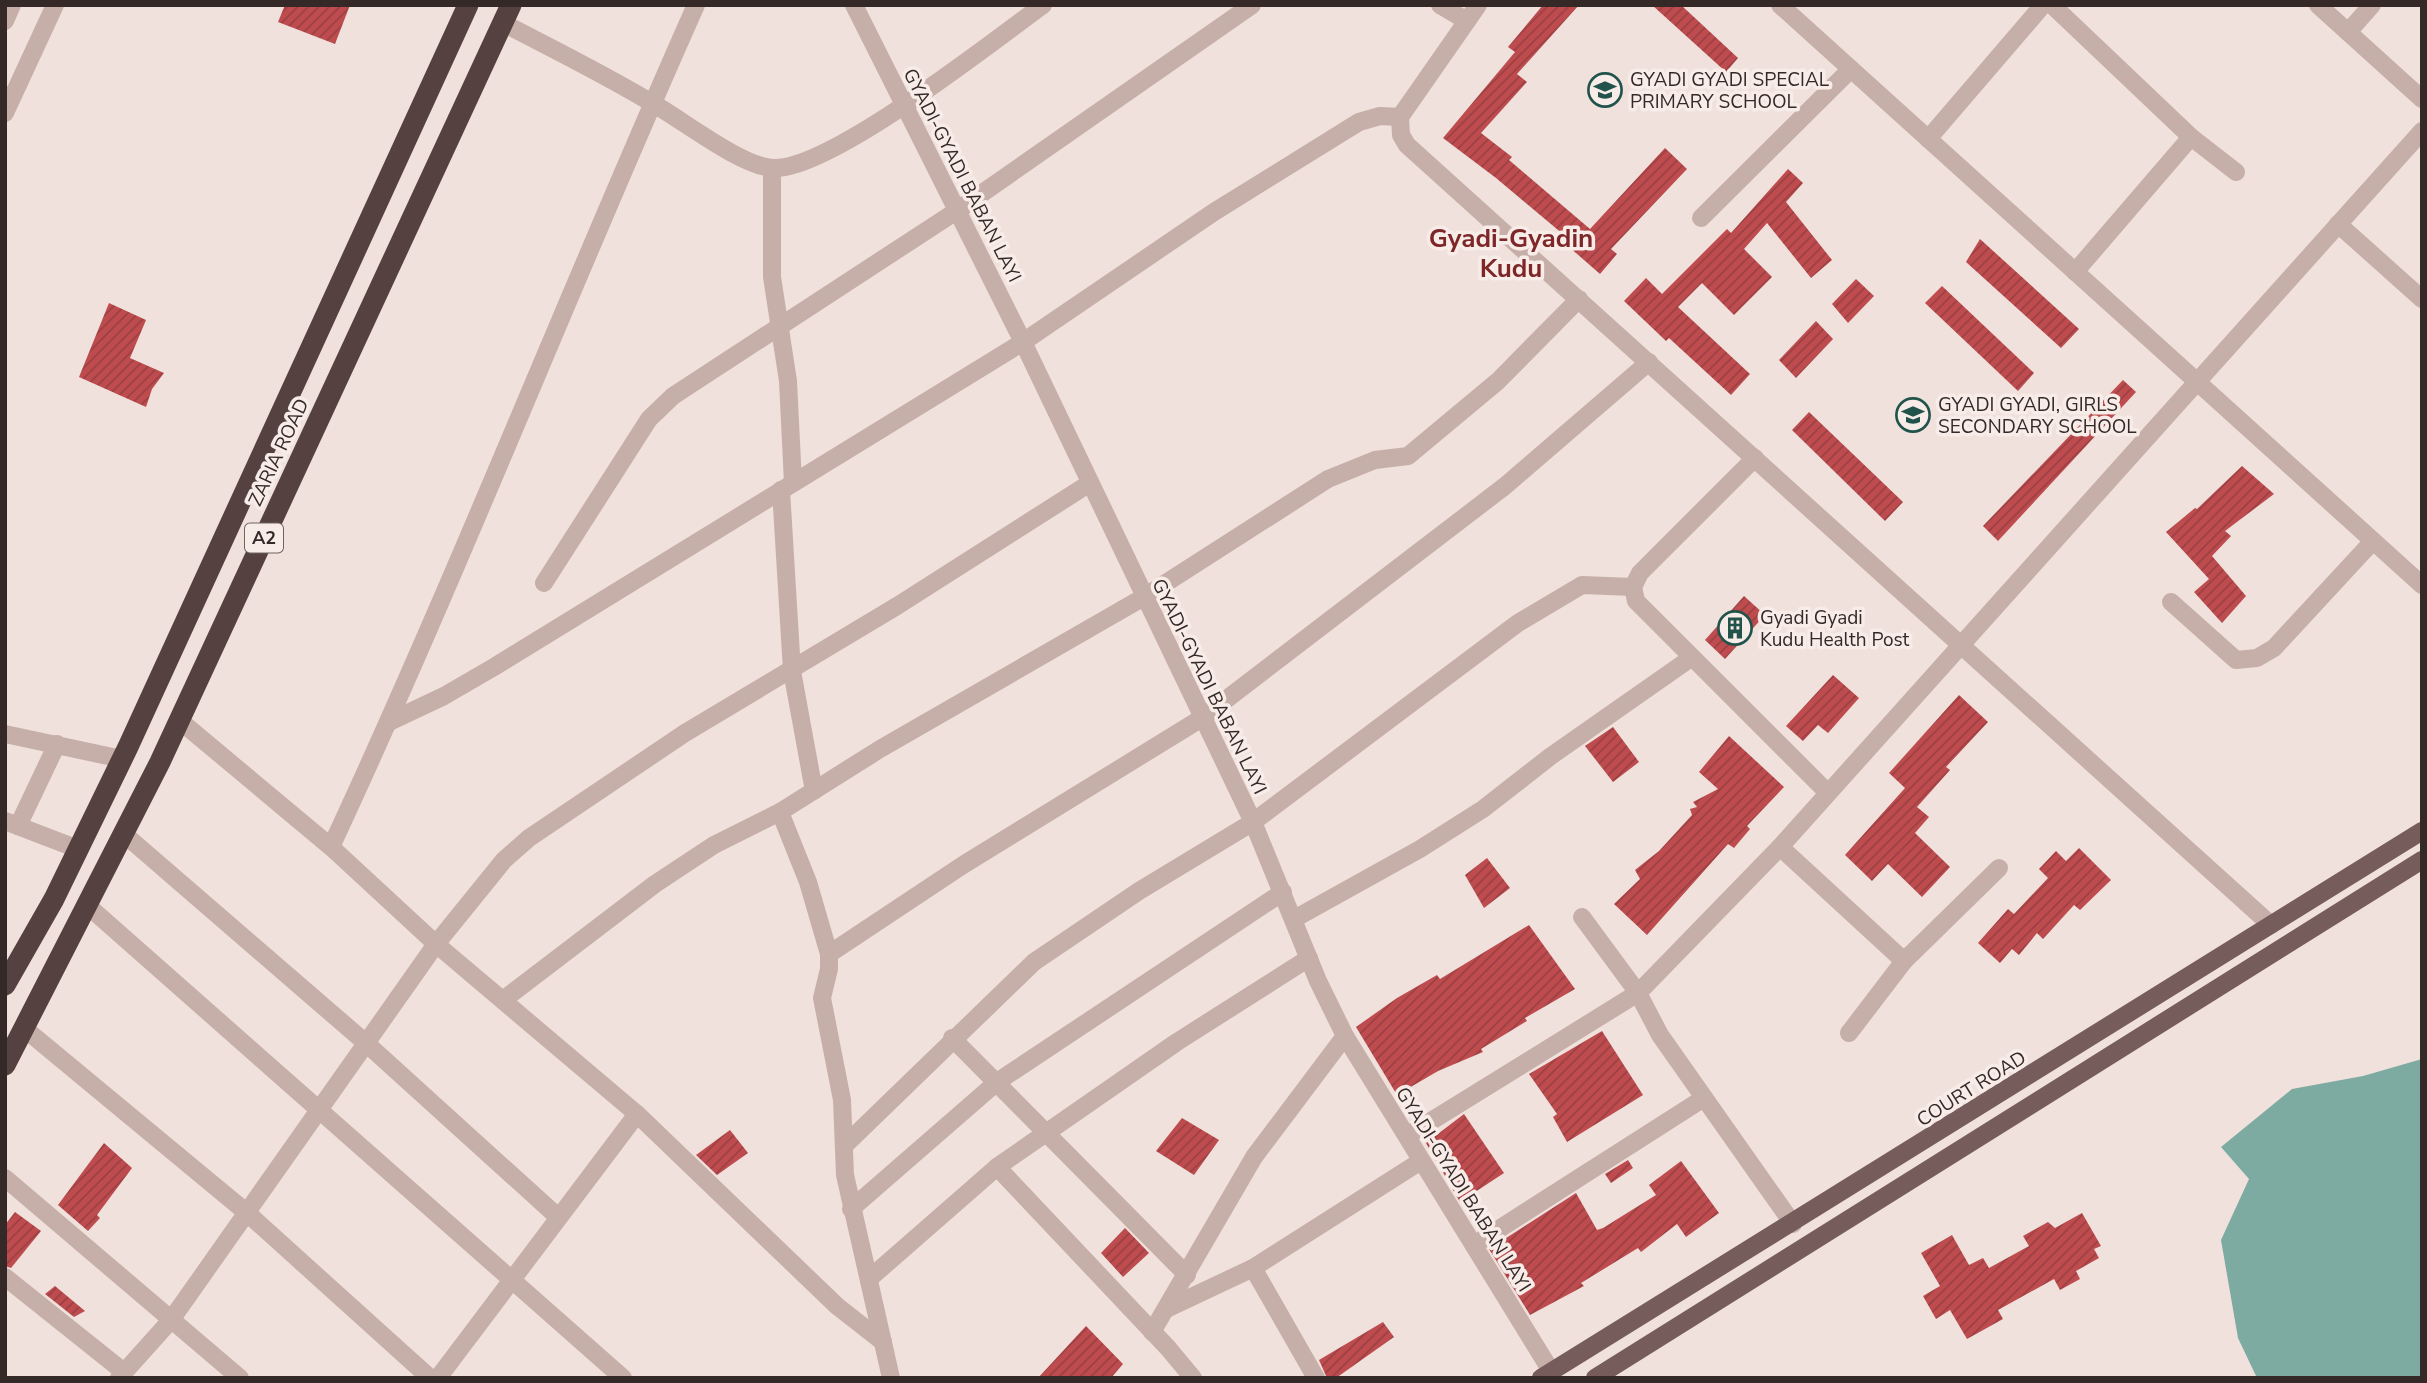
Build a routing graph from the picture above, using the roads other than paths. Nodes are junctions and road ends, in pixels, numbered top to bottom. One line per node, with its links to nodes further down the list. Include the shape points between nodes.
1 (12, 5): 15 (street)
2 (55, 5): 22 (street)
3 (468, 5): 56 (highway, ZARIA ROAD / A2)
4 (696, 5): 20 (street)
5 (854, 5): 21 (street, GYADI-GYADI BABAN LAYI)
6 (1042, 5): 21 (street)
7 (1252, 5): 29 (street)
8 (1440, 5): 16 (street)
9 (1478, 5): 16 (street)
10 (1780, 5): 18 (street)
11 (2318, 5): 17 (street)
12 (2372, 5): 17 (street)
13 (2054, 7): 25 (street); 26 (street)
14 (507, 14): 20 (street); 52 (highway, ZARIA ROAD / A2)
15 (5, 21)
16 (1467, 21): 23 (street)
17 (2348, 32): 19 (street)
18 (1851, 69): 26 (street); 30 (street)
19 (2422, 99)
20 (652, 103): 27 (street, via 739,157); 53 (street)
21 (904, 104): 27 (street, via 834,149 800,164); 29 (street, GYADI-GYADI BABAN LAYI)
22 (5, 113)
23 (1400, 117): 33 (street, via 1407,145); 36 (street, via 1359,122 1214,212)
24 (2422, 131): 31 (street)
25 (2191, 137): 28 (street); 32 (street)
26 (1928, 139): 32 (street)
27 (772, 169): 35 (street, via 772,277)
28 (2236, 172)
29 (958, 210): 35 (street); 36 (street, GYADI-GYADI BABAN LAYI)
30 (1701, 218)
31 (2338, 224): 34 (street); 38 (street)
32 (2075, 272): 38 (street)
33 (1579, 299): 37 (street); 46 (street, via 1498,381 1408,456 1375,460 1328,479)
34 (2422, 299)
35 (780, 324): 41 (street, via 788,381); 43 (street, via 686,387 649,419)
36 (1023, 342): 40 (street, GYADI-GYADI BABAN LAYI); 41 (street)
37 (1649, 362): 39 (street); 51 (street, via 1506,486)
38 (2197, 382): 42 (street); 48 (street)
39 (1755, 458): 45 (street, via 1640,573); 48 (street)
40 (1090, 483): 46 (street, GYADI-GYADI BABAN LAYI); 50 (street)
41 (787, 487): 50 (street); 53 (street, via 494,667)
42 (2372, 541): 44 (street); 47 (street, via 2274,648 2257,658 2236,660)
43 (544, 583)
44 (2422, 585)
45 (1633, 587): 49 (street, via 1643,611); 60 (street, via 1582,585 1518,623)
46 (1144, 597): 51 (street, GYADI-GYADI BABAN LAYI); 57 (street, via 880,748)
47 (2171, 602)
48 (1962, 644): 58 (street); 73 (street)
49 (1691, 658): 58 (street); 72 (street, via 1483,809)
50 (792, 671): 57 (street); 74 (street, via 685,733 529,838 504,860)
51 (1202, 718): 60 (street, GYADI-GYADI BABAN LAYI); 75 (street, via 963,865)
52 (180, 720): 63 (highway, ZARIA ROAD / A2); 64 (street)
53 (389, 722): 64 (street)
54 (5, 734): 55 (street)
55 (57, 744): 56 (street); 61 (street)
56 (122, 759): 66 (highway, ZARIA ROAD / A2)
57 (814, 791): 59 (street)
58 (1828, 793): 65 (street)
59 (780, 812): 75 (street, via 808,882); 80 (street, via 714,845 655,884)
60 (1253, 821): 69 (street, GYADI-GYADI BABAN LAYI); 84 (street, via 1034,962)
61 (12, 824): 66 (street)
62 (2422, 831): 73 (main road, COURT ROAD)
63 (124, 834): 70 (highway, ZARIA ROAD / A2); 85 (street)
64 (331, 847): 74 (street)
65 (1780, 847): 77 (street); 79 (street)
66 (78, 849): 78 (highway, ZARIA ROAD / A2)
67 (2422, 860): 120 (main road)
68 (1999, 868): 77 (street)
69 (1283, 892): 72 (street, GYADI-GYADI BABAN LAYI); 87 (street)
70 (88, 906): 81 (highway, ZARIA ROAD / A2); 89 (street)
71 (1582, 917): 79 (street)
72 (1294, 919): 76 (street, GYADI-GYADI BABAN LAYI)
73 (2271, 925): 100 (main road, COURT ROAD)
74 (436, 944): 80 (street); 85 (street)
75 (829, 954): 93 (street, via 822,999 842,1100)
76 (1309, 958): 83 (street, GYADI-GYADI BABAN LAYI); 91 (street)
77 (1904, 961): 82 (street)
78 (5, 985)
79 (1638, 993): 88 (street, via 1660,1035); 92 (street)
80 (503, 1000): 90 (street)
81 (25, 1029): 86 (highway, ZARIA ROAD / A2); 98 (street)
82 (1849, 1033)
83 (1345, 1036): 92 (street, GYADI-GYADI BABAN LAYI); 103 (street, via 1254,1157)
84 (952, 1038): 87 (street); 93 (street)
85 (367, 1044): 89 (street); 99 (street)
86 (5, 1065)
87 (997, 1082): 91 (street); 97 (street)
88 (1704, 1098): 100 (street); 101 (street)
89 (318, 1112): 98 (street); 106 (street)
90 (638, 1114): 99 (street); 110 (street, via 837,1306)
91 (1045, 1133): 95 (street); 103 (street)
92 (1406, 1136): 94 (street, GYADI-GYADI BABAN LAYI)
93 (845, 1145): 97 (street)
94 (1421, 1161): 101 (street, GYADI-GYADI BABAN LAYI); 102 (street)
95 (997, 1167): 105 (street); 109 (street)
96 (5, 1178): 108 (street)
97 (852, 1209): 105 (street)
98 (246, 1212): 108 (street); 114 (street)
99 (558, 1217): 106 (street)
100 (1793, 1224): 111 (main road, COURT ROAD)
101 (1474, 1245): 111 (street, GYADI-GYADI BABAN LAYI)
102 (1253, 1268): 107 (street); 119 (street)
103 (1187, 1275): 107 (street)
104 (5, 1277): 112 (street)
105 (870, 1278): 110 (street)
106 (513, 1279): 115 (street); 116 (street)
107 (1167, 1309): 109 (street)
108 (171, 1320): 112 (street); 113 (street)
109 (1152, 1332): 118 (street)
110 (883, 1342): 117 (street)
111 (1546, 1374)
112 (121, 1375)
113 (240, 1378)
114 (430, 1378)
115 (438, 1378)
116 (623, 1378)
117 (891, 1378)
118 (1192, 1378)
119 (1316, 1378)
120 (1595, 1378)

